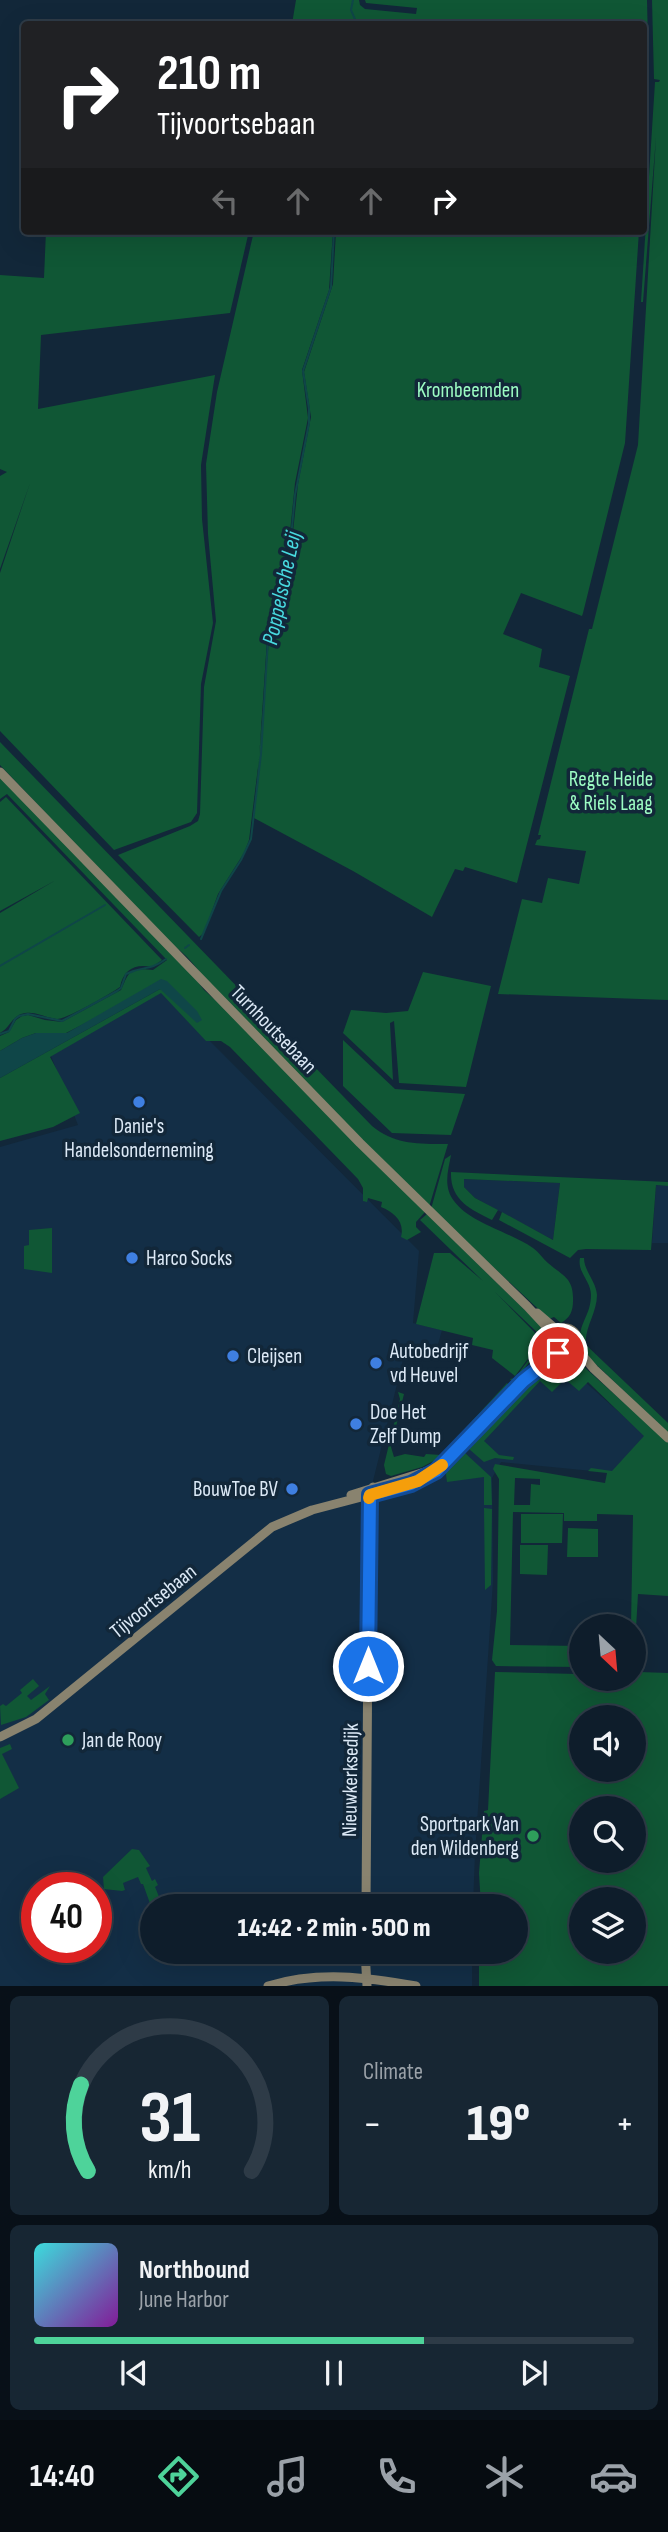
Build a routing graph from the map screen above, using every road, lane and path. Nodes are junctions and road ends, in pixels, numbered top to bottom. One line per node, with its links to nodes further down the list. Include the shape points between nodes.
1 (0, 772): 2 (street, Turnhoutsebaan, via 360,1143)
2 (556, 1333): 3 (street, via 552,1340); 4 (street, via 566,1329 574,1333 578,1340)
3 (556, 1350): 4 (street); 6 (street, Tijvoortsebaan, via 441,1466)
4 (574, 1350): 5 (street)
5 (668, 1438)
6 (371, 1491): 7 (street, Tijvoortsebaan, via 272,1527 36,1718); 8 (street, Nieuwkerksedijk)
7 (0, 1737)
8 (366, 1894)
9 (365, 1964): 10 (street)
10 (366, 1982): 11 (street, via 314,1977); 12 (street)
11 (268, 1986)
12 (416, 1986)

